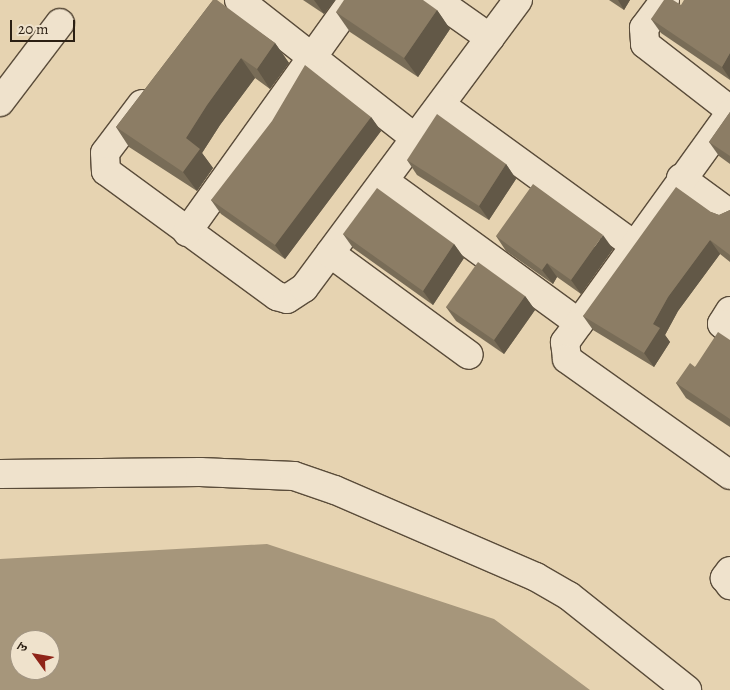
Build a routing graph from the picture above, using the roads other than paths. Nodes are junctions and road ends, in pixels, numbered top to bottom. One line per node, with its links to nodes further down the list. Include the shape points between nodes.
1 (354, 0): 8 (street)
2 (436, 0): 7 (street)
3 (518, 0): 7 (street)
4 (665, 0): 12 (street, via 644,28 645,44)
5 (226, 3): 8 (street)
6 (60, 23): 10 (street)
7 (490, 38): 11 (street)
8 (312, 58): 13 (street); 17 (street)
9 (158, 84): 17 (street, via 105,153 102,163 115,179)
10 (0, 102)
11 (441, 105): 13 (street); 18 (street)
12 (730, 112): 14 (street)
13 (416, 139): 15 (street)
14 (681, 178): 16 (street); 18 (street)
15 (384, 181): 19 (street); 21 (street)
16 (730, 214)
17 (187, 232): 19 (street, via 277,296 287,299 304,288)
18 (634, 245): 21 (street)
19 (330, 253): 23 (street)
20 (730, 312): 22 (street, via 722,324)
21 (579, 323): 25 (street, via 566,342 567,358)
22 (730, 330)
23 (469, 355)
24 (0, 474): 26 (street, via 200,472 294,476 336,490 536,577 569,596)
25 (730, 475)
26 (687, 690)

